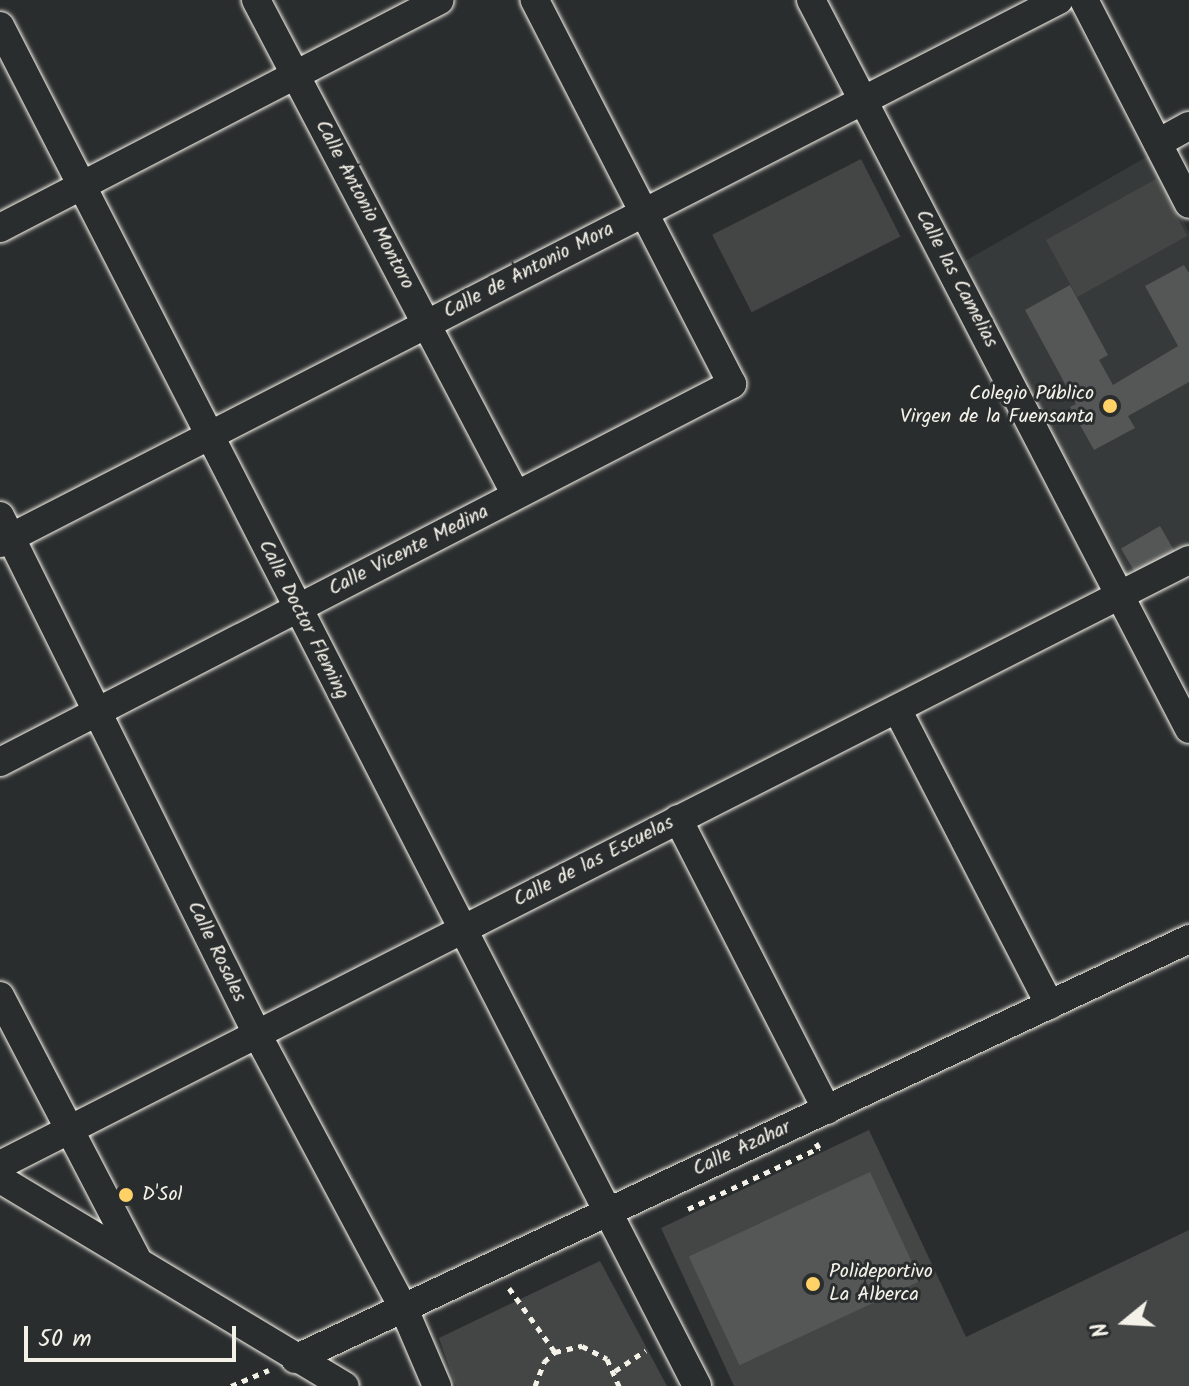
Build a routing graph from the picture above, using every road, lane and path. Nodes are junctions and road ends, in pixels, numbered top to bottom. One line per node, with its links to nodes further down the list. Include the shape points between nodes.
1 (256, 0): 8 (street, Calle Antonio Montoro)
2 (439, 0): 8 (street)
3 (535, 0): 14 (street)
4 (811, 0): 9 (street, Calle las Camelias)
5 (1059, 0): 9 (street, Calle de Antonio Mora)
6 (1084, 0): 11 (street)
7 (0, 26): 12 (street, Calle Doctor Fleming)
8 (295, 75): 12 (street); 16 (street, Calle Antonio Montoro)
9 (863, 101): 14 (street, Calle de Antonio Mora); 21 (street, Calle las Camelias)
10 (1189, 126): 11 (street)
11 (1158, 143): 13 (street)
12 (81, 186): 15 (street); 17 (street, Calle Doctor Fleming)
13 (1189, 204)
14 (644, 213): 16 (street, Calle de Antonio Mora); 18 (street, Calle Vicente Medina, via 732,384)
15 (0, 228)
16 (426, 324): 17 (street, Calle de Antonio Mora); 18 (street, Calle Antonio Montoro)
17 (209, 436): 19 (street, Calle de Antonio Mora); 22 (street, Calle Doctor Fleming)
18 (516, 495): 22 (street, Calle Vicente Medina)
19 (3, 532): 24 (street, Calle Rosales)
20 (1189, 560): 21 (street, Calle de las Escuelas)
21 (1120, 595): 23 (street, Calle de las Escuelas); 25 (street, Calle las Camelias)
22 (297, 609): 24 (street, Calle Vicente Medina); 28 (street, Calle Doctor Fleming)
23 (897, 709): 27 (street, Calle de las Escuelas); 31 (street)
24 (97, 712): 26 (street, Calle Vicente Medina); 32 (street, Calle Rosales)
25 (1189, 729)
26 (0, 762)
27 (678, 819): 28 (street, Calle de las Escuelas); 33 (street)
28 (461, 930): 32 (street, Calle de las Escuelas); 37 (street, Calle Doctor Fleming)
29 (1189, 939): 31 (street, Calle Azahar)
30 (0, 996): 34 (street)
31 (1050, 1005): 33 (street, Calle Azahar)
32 (257, 1034): 34 (street, Calle de las Escuelas); 40 (street, Calle Rosales)
33 (827, 1110): 37 (street, Calle Azahar)
34 (69, 1129): 35 (street, Calle de las Escuelas); 38 (street)
35 (0, 1165)
36 (0, 1179): 38 (street)
37 (605, 1214): 39 (street, Calle Azahar); 49 (street, Calle Doctor Fleming)
38 (139, 1262): 43 (street)
39 (497, 1265): 40 (street, Calle Azahar); 42 (path, via 516,1301)
40 (404, 1309): 43 (street, Calle Azahar); 46 (street, Calle Rosales)
41 (647, 1351): 44 (path)
42 (555, 1352): 44 (path, via 582,1346 596,1350); 47 (path, via 544,1362)
43 (295, 1359): 45 (street)
44 (615, 1371): 48 (path)
45 (345, 1386)
46 (437, 1386)
47 (535, 1386)
48 (619, 1386)
49 (697, 1386)

